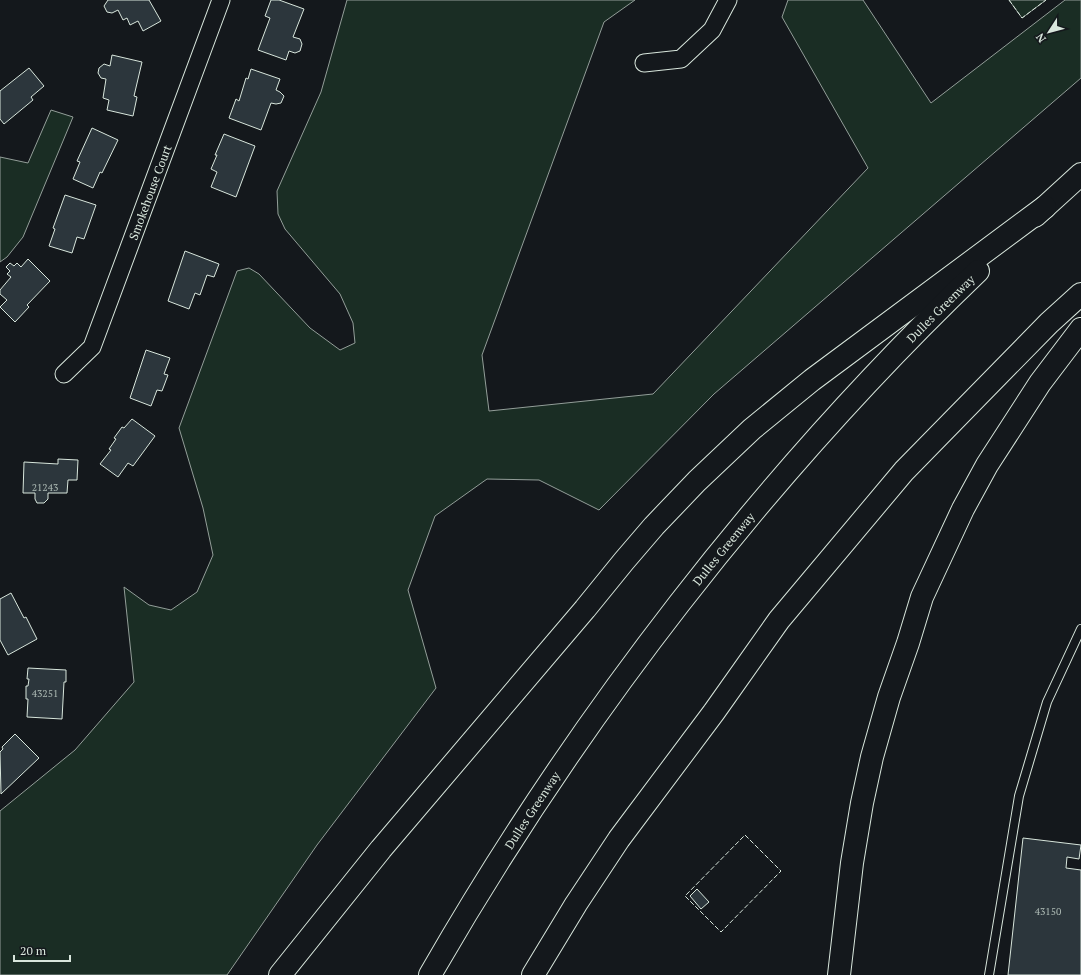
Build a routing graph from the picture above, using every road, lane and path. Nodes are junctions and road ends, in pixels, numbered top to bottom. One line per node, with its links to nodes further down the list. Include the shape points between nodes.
1 (221, 0): 8 (street, Smokehouse Court, via 92,347)
2 (728, 0): 3 (street, via 712,30 681,59)
3 (644, 63)
4 (1081, 174): 5 (highway, Dulles Greenway)
5 (1045, 207): 10 (highway, via 812,380 752,429 697,482 624,561 381,849); 11 (highway, Dulles Greenway, via 945,303 865,386 788,471 714,560 576,744 512,839)
6 (1081, 294): 12 (highway, via 904,470 779,620 619,839)
7 (1081, 329): 13 (highway, via 1040,383 987,464 922,597 872,757 852,862)
8 (64, 374)
9 (1081, 629): 14 (lane, via 1047,702 1019,796)
10 (280, 975)
11 (430, 975)
12 (533, 975)
13 (839, 975)
14 (989, 975)

